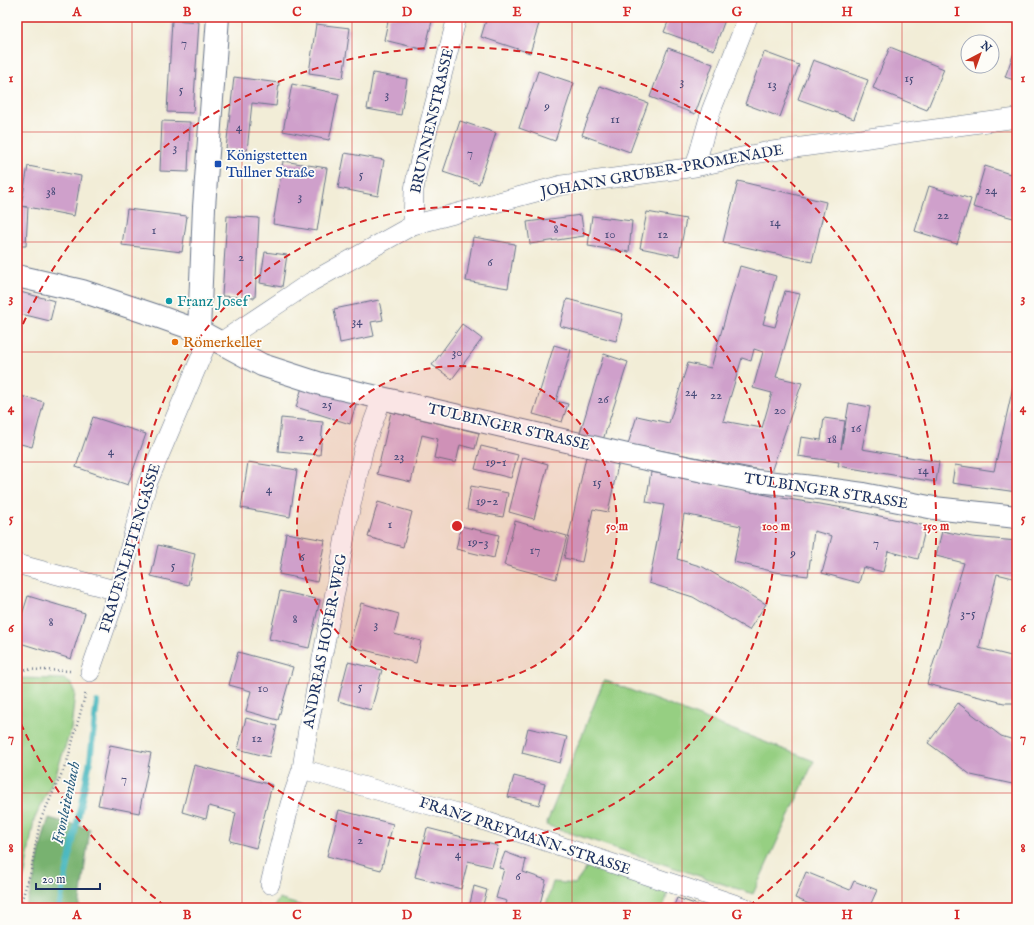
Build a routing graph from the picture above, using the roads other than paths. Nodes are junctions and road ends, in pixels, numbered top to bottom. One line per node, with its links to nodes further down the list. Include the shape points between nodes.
1 (218, 17): 8 (main road, via 204,208)
2 (457, 17): 6 (street, BRUNNENSTRASSE, via 417,172)
3 (748, 17): 5 (street, via 711,111)
4 (1017, 118): 5 (street, JOHANN GRUBER-PROMENADE, via 765,152)
5 (695, 167): 6 (street, JOHANN GRUBER-PROMENADE, via 562,185)
6 (413, 225): 8 (street, JOHANN GRUBER-PROMENADE)
7 (17, 276): 8 (main road, TULBINGER STRASSE, via 82,291)
8 (210, 336): 9 (main road, TULBINGER STRASSE, via 262,365 321,384); 12 (street, FRAUENLEITENGASSE, via 147,484)
9 (382, 398): 10 (main road, TULBINGER STRASSE, via 747,480 833,490 934,508); 14 (street, ANDREAS HOFER-WEG, via 364,447 348,519)
10 (1017, 516)
11 (17, 564): 12 (street)
12 (118, 591): 13 (street, FRAUENLEITENGASSE)
13 (90, 672)
14 (302, 769): 15 (street, ANDREAS HOFER-WEG, via 290,804); 16 (street, FRANZ PREYMANN-STRASSE, via 479,819)
15 (270, 884)
16 (746, 908)

